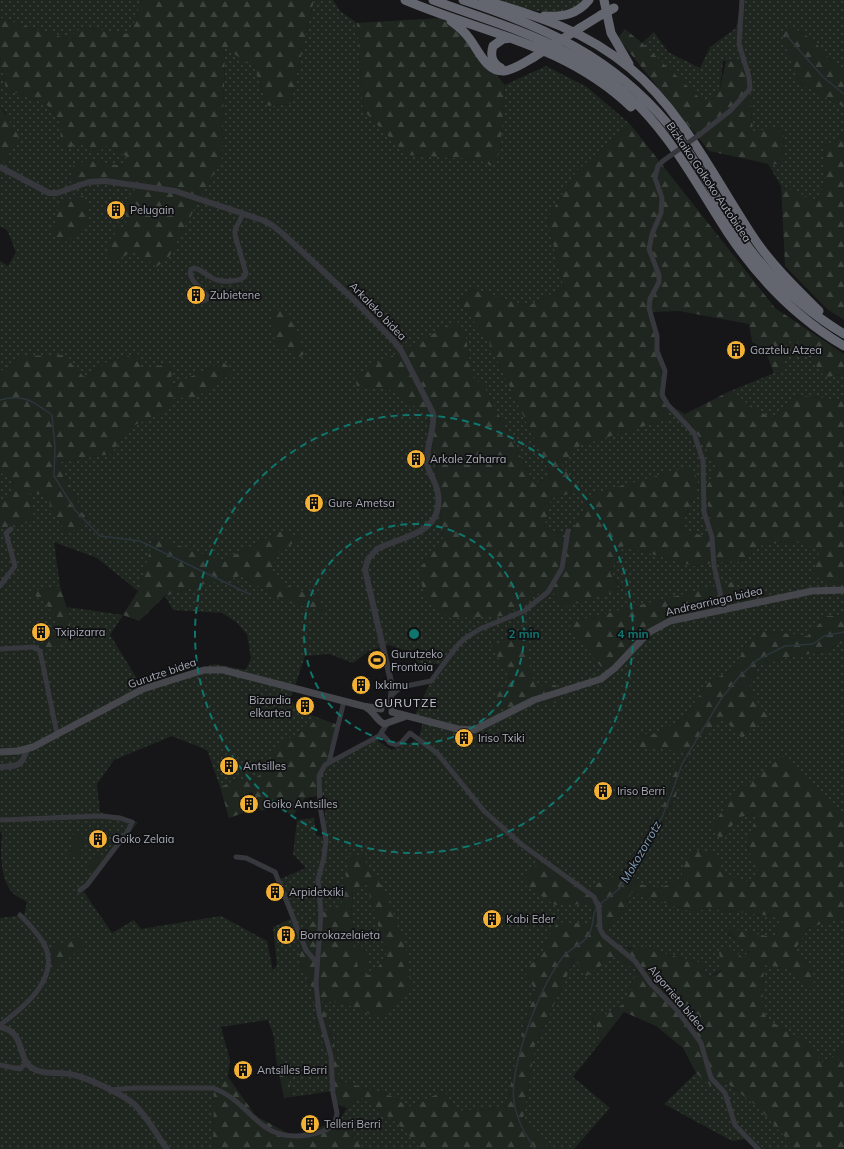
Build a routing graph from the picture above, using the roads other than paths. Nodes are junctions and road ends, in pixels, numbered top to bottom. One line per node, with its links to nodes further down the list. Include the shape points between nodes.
1 (404, 0): 9 (highway)
2 (433, 0): 15 (highway, Bizkaiko Golkoko Autobidea, via 526,32 585,62 631,99)
3 (463, 0): 19 (highway, Bizkaiko Golkoko Autobidea, via 558,36 588,54 632,87 692,157 741,237 759,260 800,302)
4 (483, 0): 10 (highway)
5 (589, 0): 10 (highway, via 568,15)
6 (604, 0): 13 (highway, via 611,33)
7 (742, 0): 25 (street, bridge, via 739,44 750,88 735,107 658,166 655,178 662,198 661,212 649,249 659,275 659,282 650,299 649,308 657,336 657,351 665,371 662,395 694,433 703,461 704,508 712,537 714,566)
8 (617, 7): 11 (highway, bridge)
9 (441, 15): 12 (highway); 14 (highway, via 461,28 488,64 499,70)
10 (539, 16): 11 (highway)
11 (577, 30): 13 (highway); 14 (highway, bridge)
12 (512, 38): 14 (highway, via 496,42 491,56 496,65); 15 (highway, via 562,58 593,76)
13 (632, 69): 19 (highway, via 646,82 678,122 781,273)
14 (508, 70)
15 (672, 147): 20 (highway, Bizkaiko Golkoko Autobidea, via 728,234 759,274 810,323)
16 (0, 167): 17 (street, Arkaleko bidea, via 49,193 57,193 89,182 106,181 175,191)
17 (243, 214): 18 (street, via 235,230 235,236 245,276 238,280 217,280 198,269 191,269 192,279 207,296 207,299); 27 (street, Arkaleko bidea, via 272,225 352,298 394,341 433,413 427,460 428,470 438,493 436,519 429,526 377,550 369,556 366,566 392,686)
18 (202, 301)
19 (842, 333)
20 (844, 346)
21 (11, 530): 23 (street, via 6,533 15,566)
22 (568, 531): 27 (street, via 562,568 541,599 524,611 480,629 464,639 431,681 401,687)
23 (0, 586)
24 (844, 590): 25 (main road, Andrearriaga bidea, via 816,590)
25 (724, 609): 32 (main road, Andrearriaga bidea, via 665,623 648,633 601,679 534,700 474,730 462,730)
26 (0, 648): 34 (street, via 34,647 40,651)
27 (391, 697): 30 (street); 31 (street)
28 (344, 701): 29 (main road, Gurutze bidea); 34 (main road, Gurutze bidea, via 224,670 211,669 143,689); 38 (street)
29 (363, 706): 30 (main road, Gurutze bidea); 33 (main road)
30 (382, 708): 31 (main road, Andrearriaga bidea); 33 (main road)
31 (392, 711): 32 (main road, Andrearriaga bidea); 33 (main road, via 393,717)
32 (406, 716): 33 (main road)
33 (383, 724): 38 (street, via 358,746); 51 (street, Algorrieta bidea, via 390,743 401,743 410,733 437,754 484,811 521,844 594,897 598,905 600,929 604,936 635,961 701,1043 711,1078 724,1093 736,1125)
34 (57, 734): 35 (main road, Gurutze bidea)
35 (28, 749): 36 (main road, Gurutze bidea); 39 (street, via 23,760)
36 (18, 751): 37 (main road, Gurutze bidea); 39 (street, via 20,758)
37 (0, 752)
38 (329, 762): 45 (street, via 322,769 318,784 326,840 318,880 321,912)
39 (14, 766): 40 (street)
40 (0, 768)
41 (0, 820): 43 (street, via 98,816 132,822 87,885)
42 (236, 857): 45 (street, via 246,858 275,872 306,950)
43 (80, 890)
44 (20, 915): 46 (street, via 45,947 49,964 43,981 26,1004)
45 (316, 962): 49 (street, via 318,1003 331,1056 337,1113 335,1123 325,1132 291,1138 281,1136 255,1120 237,1101 213,1088)
46 (0, 1026): 47 (street, via 16,1038)
47 (26, 1063): 48 (street, via 20,1069); 49 (street, via 35,1070 75,1075)
48 (0, 1065)
49 (110, 1090): 50 (street, via 136,1106)
50 (167, 1149)
51 (758, 1149)

